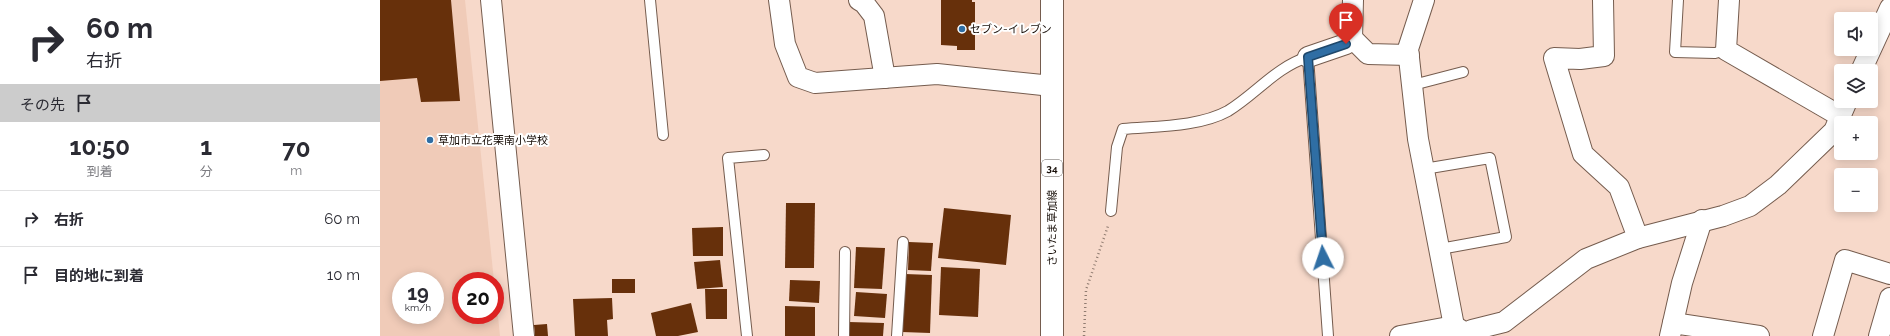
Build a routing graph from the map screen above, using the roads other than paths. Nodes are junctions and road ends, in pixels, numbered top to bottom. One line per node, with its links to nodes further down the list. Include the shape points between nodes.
1 (491, 0): 36 (street)
2 (650, 0): 23 (lane)
3 (779, 0): 18 (street, via 785,44 798,77 815,83)
4 (859, 0): 18 (street, via 874,16)
5 (1052, 0): 20 (main road, さいたま草加線 / 34)
6 (1353, 0): 12 (street)
7 (1424, 0): 14 (street, via 1408,49)
8 (1603, 0): 28 (street, via 1604,56 1580,59 1554,58 1583,154 1619,187)
9 (1678, 0): 13 (lane, via 1675,52 1715,54)
10 (1729, 0): 13 (street)
11 (1890, 8): 16 (street)
12 (1352, 38): 14 (street, via 1368,54); 15 (street, via 1346,44)
13 (1726, 50): 21 (street)
14 (1409, 55): 19 (street)
15 (1308, 57): 26 (lane, via 1292,62 1228,110 1205,121 1123,129 1117,147); 41 (lane)
16 (1864, 64)
17 (1463, 72): 19 (lane)
18 (885, 78): 20 (street, via 937,74)
19 (1413, 85): 25 (street, via 1418,139)
20 (1052, 86): 40 (main road, さいたま草加線 / 34)
21 (1834, 103)
22 (1844, 108): 27 (street, via 1834,131 1778,185 1750,206 1723,216)
23 (663, 135)
24 (764, 155): 37 (lane, via 728,158)
25 (1424, 169): 30 (street); 30 (lane, via 1490,158 1506,237)
26 (1111, 211)
27 (1702, 220): 28 (street); 34 (street, via 1682,283)
28 (1638, 238): 35 (street, via 1586,259 1504,322)
29 (903, 242): 39 (lane)
30 (1440, 249): 35 (street)
31 (845, 252): 38 (lane)
32 (1890, 274): 44 (street, via 1844,260)
33 (1890, 298): 45 (street)
34 (1671, 329): 43 (street)
35 (1466, 333): 42 (street)
36 (524, 336)
37 (747, 336)
38 (844, 336)
39 (897, 336)
40 (1052, 336)
41 (1328, 336)
42 (1400, 336)
43 (1759, 336)
44 (1823, 336)
45 (1879, 336)

